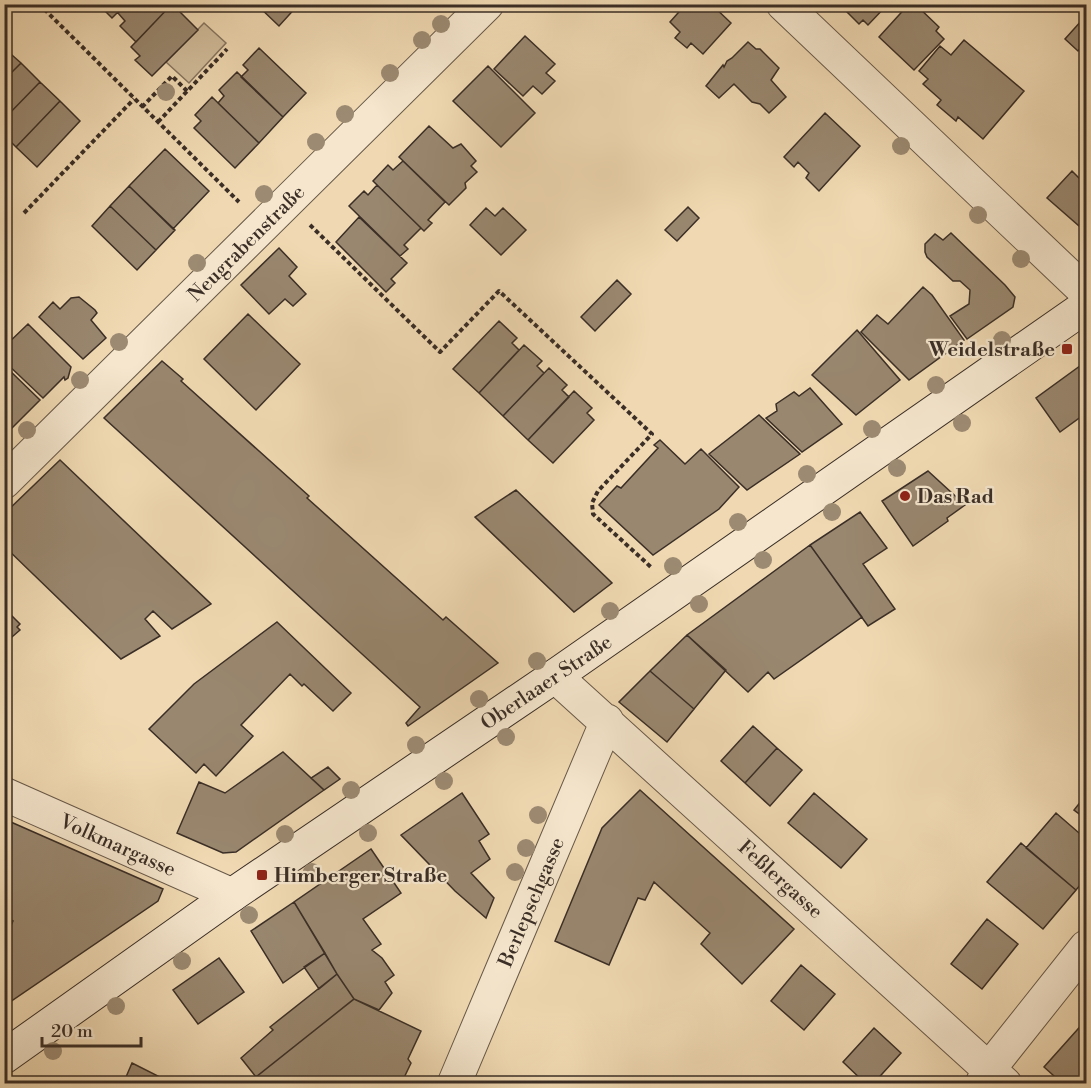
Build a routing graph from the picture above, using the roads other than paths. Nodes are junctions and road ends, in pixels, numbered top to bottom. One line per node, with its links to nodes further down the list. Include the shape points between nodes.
1 (487, 4): 5 (street, Neugrabenstraße)
2 (783, 4): 3 (street)
3 (1086, 292)
4 (1086, 306): 6 (street, Oberlaaer Straße)
5 (4, 482)
6 (555, 675): 7 (street, Feßlergasse); 9 (street, Oberlaaer Straße)
7 (607, 722): 12 (street, Feßlergasse); 13 (street, Berlepschgasse)
8 (4, 794): 9 (street, Volkmargasse)
9 (232, 895): 11 (street, Oberlaaer Straße)
10 (1086, 947): 12 (street)
11 (4, 1057)
12 (992, 1078)
13 (454, 1083)

